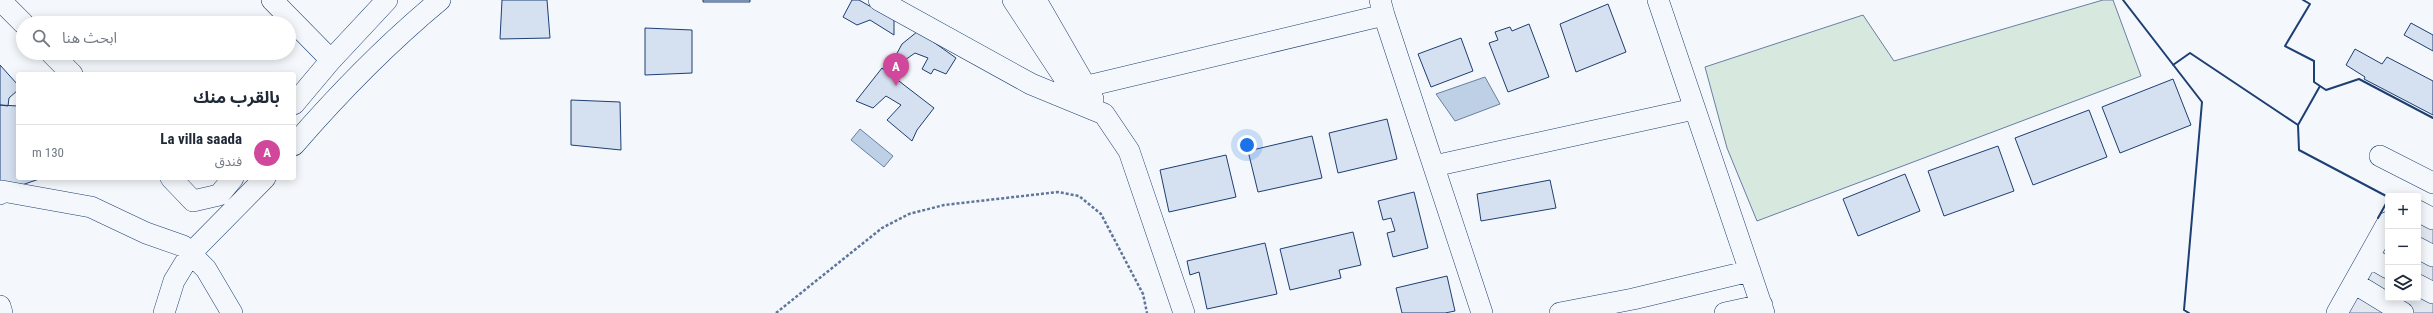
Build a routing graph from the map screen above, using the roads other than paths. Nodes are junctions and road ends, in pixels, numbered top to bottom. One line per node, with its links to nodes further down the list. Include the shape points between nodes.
1 (0, 0): 11 (street)
2 (272, 0): 10 (street)
3 (387, 0): 14 (street)
4 (440, 0): 19 (street, via 400,34 335,99)
5 (879, 0): 16 (street, via 1031,84)
6 (1013, 0): 16 (street)
7 (1036, 0): 16 (street)
8 (1658, 0): 18 (street)
9 (1382, 7): 16 (street); 21 (street)
10 (288, 16)
11 (16, 17)
12 (296, 24): 14 (street)
13 (58, 60): 15 (street)
14 (331, 60): 17 (street)
15 (70, 72)
16 (1077, 93): 46 (street, via 1104,114 1129,151)
17 (296, 102)
18 (1694, 109): 21 (street); 35 (street)
19 (296, 143)
20 (2380, 156): 25 (street)
21 (1434, 166): 47 (street)
22 (174, 180): 23 (street, via 193,201 219,195)
23 (231, 180)
24 (263, 180): 31 (street)
25 (2433, 183)
26 (0, 194): 31 (street, via 2,191 91,207 146,233 183,246)
27 (2421, 213): 28 (street)
28 (2433, 219)
29 (2385, 229): 33 (street)
30 (2421, 250): 32 (street)
31 (192, 253): 44 (street, via 174,281); 45 (street, via 206,268)
32 (2433, 256)
33 (2368, 257): 34 (street); 36 (street)
34 (2385, 266)
35 (1750, 271): 40 (street); 41 (street)
36 (2354, 284): 42 (street); 50 (street)
37 (2421, 287): 38 (street)
38 (2433, 294)
39 (0, 306): 43 (street)
40 (1763, 309): 49 (street)
41 (1588, 311): 48 (street)
42 (2339, 312)
43 (2, 313)
44 (164, 313)
45 (232, 313)
46 (1184, 313)
47 (1482, 313)
48 (1560, 313)
49 (1724, 313)
50 (2403, 313)

